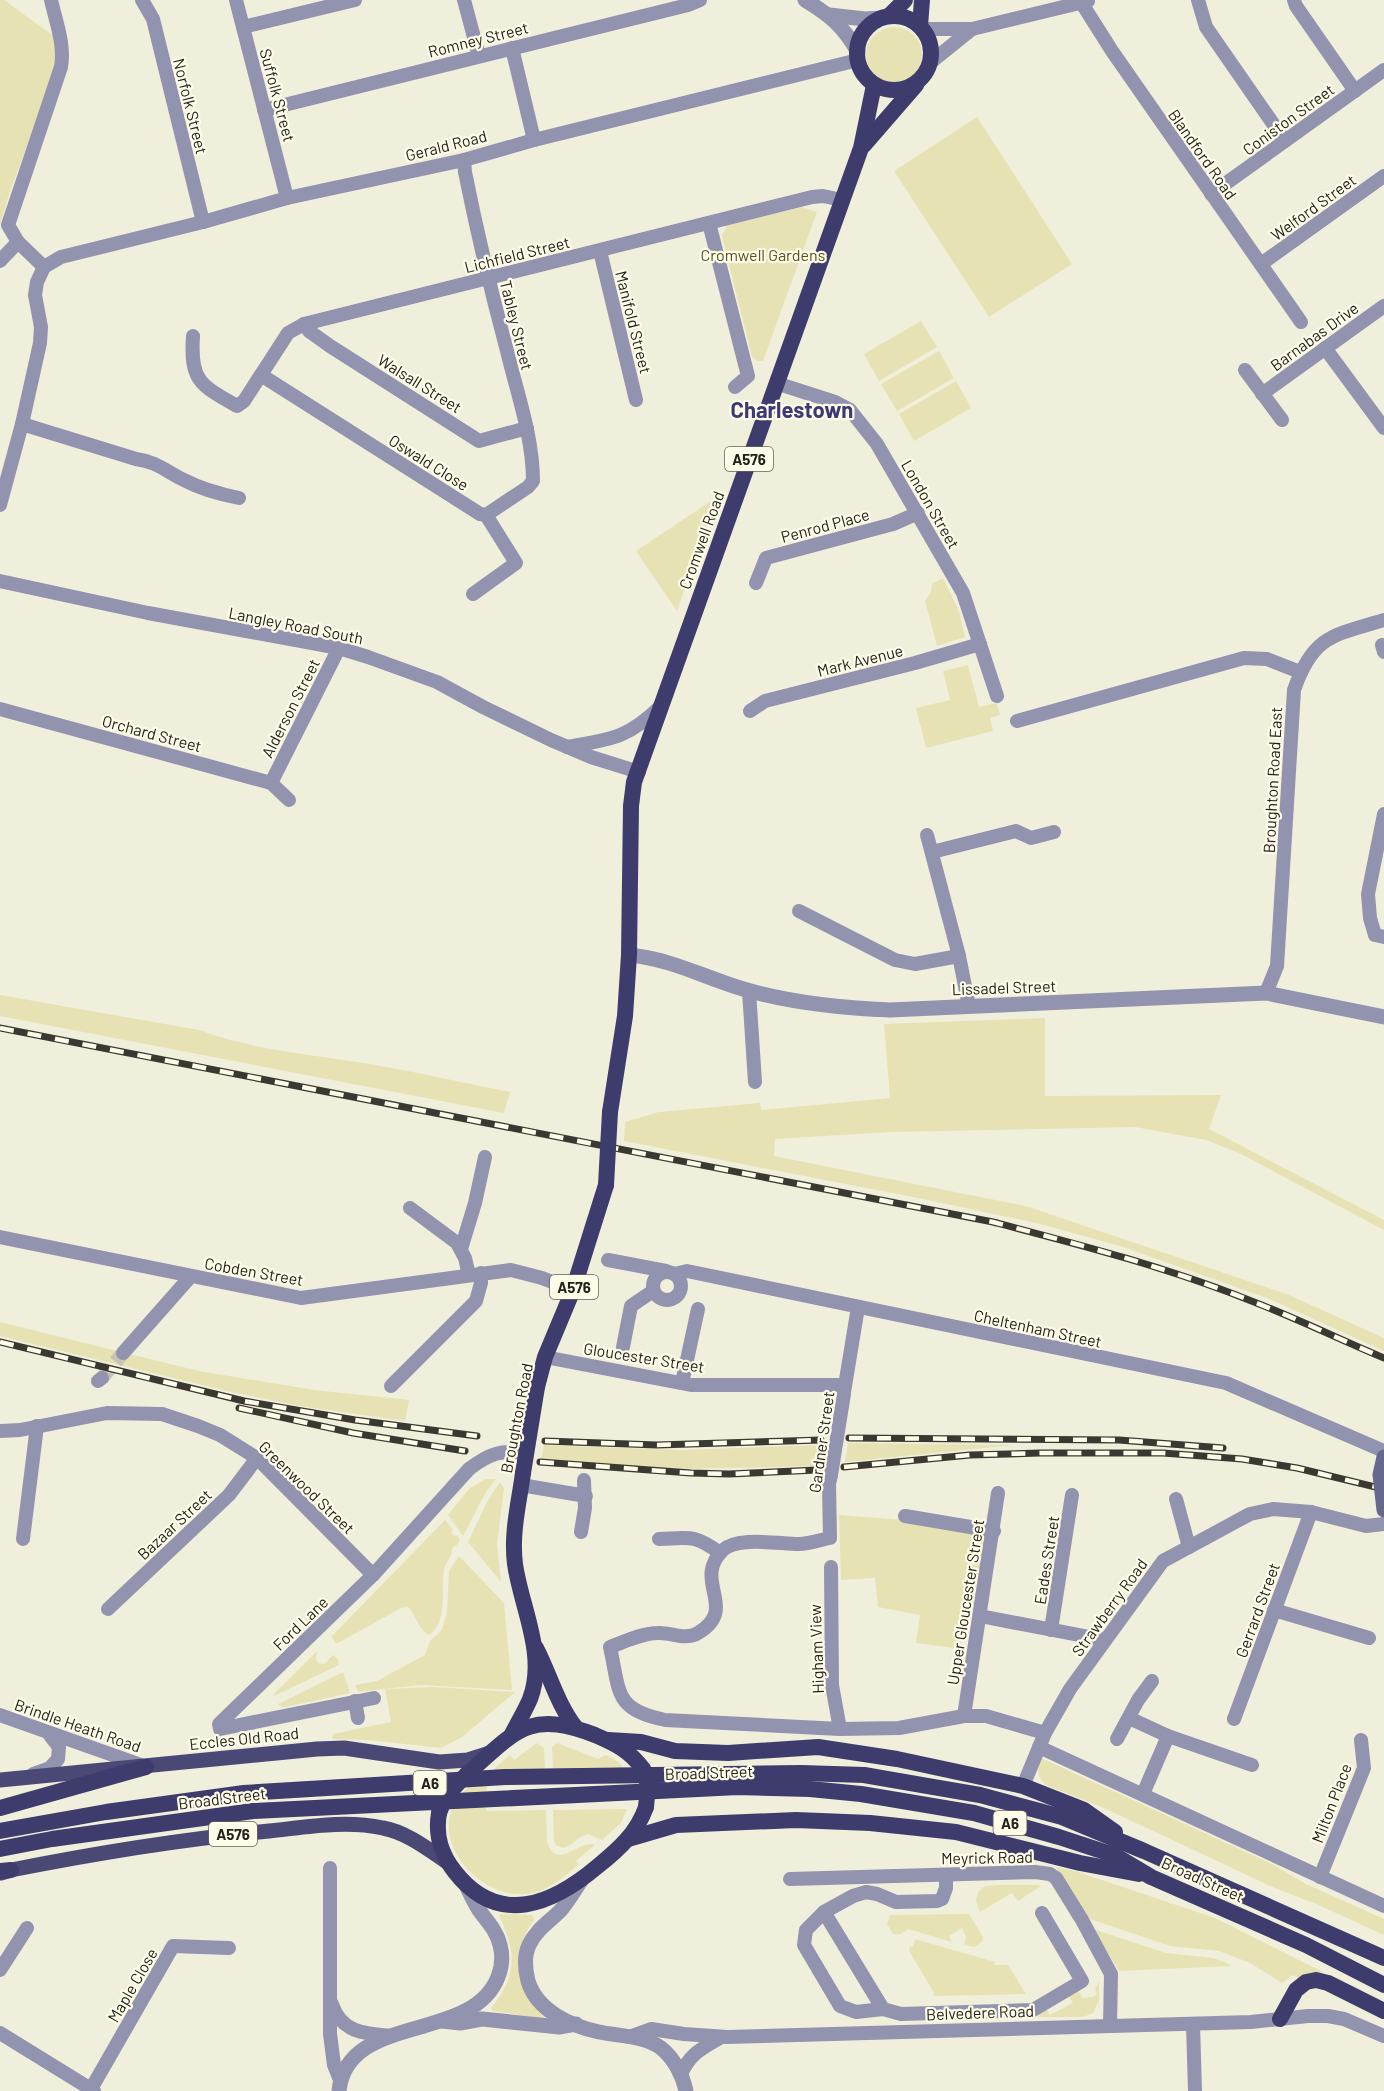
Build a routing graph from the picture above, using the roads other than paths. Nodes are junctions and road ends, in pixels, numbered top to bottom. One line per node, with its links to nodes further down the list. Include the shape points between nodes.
1 (51, 0): 38 (street, via 63,57 8,225)
2 (142, 0): 36 (street, Norfolk Street, via 153,19)
3 (236, 0): 16 (street, Suffolk Street)
4 (355, 0): 16 (street)
5 (464, 0): 20 (street)
6 (700, 0): 19 (street, Romney Street)
7 (805, 0): 14 (street)
8 (905, 0): 15 (highway)
9 (922, 0): 17 (highway)
10 (1198, 0): 29 (street, via 1206,27)
11 (1294, 0): 26 (street)
12 (1086, 1): 13 (street); 33 (street, Blandford Road, via 1112,51)
13 (1042, 6): 18 (street)
14 (829, 15): 15 (street); 21 (street, via 848,35)
15 (885, 17): 17 (highway, via 912,21); 21 (highway, via 862,34)
16 (243, 27): 27 (street, Suffolk Street)
17 (921, 28): 18 (street); 22 (highway, via 932,49)
18 (972, 29): 22 (street)
19 (512, 48): 20 (street, Romney Street); 28 (street)
20 (479, 56): 27 (street, Romney Street)
21 (858, 56): 25 (highway, via 862,72); 28 (street, Gerald Road)
22 (931, 62): 24 (highway, A576)
23 (1384, 70): 26 (street, Coniston Street)
24 (917, 83): 25 (highway, via 905,89 886,90); 30 (highway, Cromwell Road / A576)
25 (874, 85): 30 (highway, Cromwell Road / A576)
26 (1355, 91): 29 (street, Coniston Street)
27 (264, 110): 34 (street, Suffolk Street)
28 (534, 140): 31 (street, Gerald Road)
29 (1285, 141): 33 (street, Coniston Street)
30 (861, 148): 35 (highway, Cromwell Road / A576)
31 (464, 160): 34 (street, Gerald Road); 43 (street, Tabley Street)
32 (1384, 176): 41 (street, Welford Street)
33 (1211, 194): 41 (street, Blandford Road)
34 (288, 198): 36 (street, Gerald Road)
35 (843, 200): 37 (street, Lichfield Street, via 812,197); 51 (highway, Cromwell Road / A576)
36 (203, 222): 42 (street, Gerald Road, via 61,257)
37 (709, 223): 39 (street, Lichfield Street); 52 (street, via 748,376)
38 (18, 243): 40 (street); 42 (street)
39 (600, 251): 43 (street, Lichfield Street); 54 (street, Manifold Street)
40 (0, 261)
41 (1261, 264): 45 (street, Blandford Road)
42 (44, 267): 56 (street, via 35,295 40,343)
43 (488, 278): 46 (street, Lichfield Street); 58 (street, Tabley Street)
44 (1384, 306): 48 (street, Barnabas Drive)
45 (1301, 322)
46 (304, 324): 50 (street, Lichfield Street, via 288,333); 58 (street, Walsall Street, via 330,346 479,441)
47 (193, 336): 50 (street, Lichfield Street, via 192,361 198,377 211,391 237,406)
48 (1325, 348): 53 (street, Barnabas Drive); 57 (street)
49 (1245, 370): 53 (street, Barnabas Drive)
50 (261, 375): 62 (street, Oswald Close)
51 (776, 383): 61 (street, London Street, via 850,410 877,444); 71 (highway, Cromwell Road / A576)
52 (735, 387)
53 (1262, 394): 55 (street, Barnabas Drive)
54 (636, 400)
55 (1282, 420)
56 (22, 424): 59 (street, via 152,461 182,480); 60 (street)
57 (1384, 427)
58 (527, 428): 62 (street, via 533,481)
59 (239, 498)
60 (0, 505)
61 (918, 513): 64 (street, Penrod Place, via 893,524 766,558); 67 (street, London Street, via 963,593)
62 (486, 515): 65 (street, via 516,563)
63 (0, 581): 68 (street, Langley Road South)
64 (756, 584)
65 (473, 594)
66 (1384, 620): 69 (street, Broughton Road East, via 1332,636 1316,648)
67 (980, 644): 70 (street, London Street); 73 (street, Mark Avenue, via 765,701)
68 (339, 648): 75 (street, Langley Road South, via 437,682); 77 (street, Alderson Street)
69 (1300, 672): 74 (street, via 1267,659 1244,658); 88 (street, Broughton Road East, via 1294,690 1277,966)
70 (996, 696)
71 (661, 706): 75 (street, via 628,732); 76 (highway, Cromwell Road / A576)
72 (0, 709): 77 (street, Orchard Street)
73 (750, 711)
74 (1017, 721)
75 (567, 747): 76 (street, Langley Road South)
76 (639, 772): 85 (highway, Cromwell Road / A576, via 631,806)
77 (271, 783): 78 (street, Orchard Street)
78 (289, 800)
79 (1384, 814): 84 (street, via 1368,894 1376,935)
80 (1054, 832): 82 (street, via 1031,838 1016,831)
81 (927, 836): 82 (street)
82 (932, 852): 86 (street)
83 (799, 911): 86 (street, via 895,960 915,964)
84 (1384, 937)
85 (629, 955): 87 (street, Lissadel Street, via 670,962); 100 (highway, Broughton Road / A576, bridge, via 625,1016 610,1112 606,1185)
86 (959, 956): 89 (street)
87 (749, 991): 89 (street, Lissadel Street, via 836,1008); 91 (street)
88 (1266, 993): 89 (street, Lissadel Street); 90 (street, Lissadel Street)
89 (969, 1006)
90 (1384, 1017)
91 (755, 1082)
92 (485, 1157): 95 (street)
93 (410, 1208): 95 (street, via 451,1237)
94 (0, 1237): 99 (street, Cobden Street)
95 (461, 1249): 98 (street)
96 (608, 1260): 97 (street, Cheltenham Street)
97 (671, 1273): 101 (street, via 655,1278); 101 (street, via 682,1284 678,1296 666,1300); 102 (street, Cheltenham Street, via 687,1272)
98 (475, 1274): 99 (street, Cobden Street, via 301,1298); 100 (street, Cobden Street, via 511,1270); 108 (street, via 481,1283 476,1301)
99 (191, 1276): 105 (street)
100 (573, 1290): 106 (highway, Broughton Road / A576)
101 (653, 1291): 104 (street, via 632,1306)
102 (858, 1307): 109 (street, Gardner Street); 112 (street, Cheltenham Street, via 1226,1383)
103 (698, 1309): 107 (street)
104 (623, 1347)
105 (123, 1353)
106 (545, 1357): 107 (street, Gloucester Street); 113 (highway, Broughton Road / A576, bridge)
107 (682, 1383): 109 (street, Gloucester Street)
108 (391, 1386)
109 (844, 1390): 131 (street, Gardner Street, bridge, via 829,1484 830,1538 801,1544 737,1543)
110 (38, 1426): 111 (street, Greenwood Street); 115 (street, Greenwood Street, via 107,1413 162,1414 220,1435); 128 (street)
111 (0, 1431)
112 (1384, 1451)
113 (526, 1453): 116 (highway, Broughton Road / A576, bridge); 133 (street, Ford Lane, bridge, via 495,1453 469,1469)
114 (1384, 1457): 122 (main road, bridge, via 1380,1475)
115 (257, 1458): 133 (street, Greenwood Street); 134 (street, Bazaar Street, via 229,1495)
116 (522, 1479): 120 (street); 140 (highway, Broughton Road / A576, via 514,1527 515,1563)
117 (584, 1480): 120 (street)
118 (998, 1493): 126 (street, Upper Gloucester Street)
119 (1072, 1495): 137 (street, Eades Street)
120 (586, 1496): 127 (street)
121 (1176, 1499): 130 (street)
122 (1384, 1510)
123 (1311, 1512): 125 (street, Strawberry Road, via 1366,1526); 130 (street, Strawberry Road, via 1273,1509 1250,1514); 135 (street, Gerrard Street)
124 (905, 1516): 126 (street)
125 (1384, 1524)
126 (994, 1531): 136 (street, Upper Gloucester Street)
127 (581, 1532)
128 (23, 1539)
129 (659, 1539): 131 (street, via 695,1538)
130 (1189, 1547): 139 (street, Strawberry Road, via 1163,1561)
131 (720, 1553): 150 (street, via 710,1573 717,1609 709,1625 695,1635 682,1637 659,1632 610,1647 622,1698 641,1714 665,1720)
132 (831, 1567): 150 (street, Higham View, via 838,1590 832,1685)
133 (373, 1575): 143 (street, Ford Lane, via 219,1724 220,1729)
134 (108, 1609)
135 (1274, 1610): 138 (street); 148 (street, Gerrard Street)
136 (980, 1616): 137 (street); 145 (street, Upper Gloucester Street)
137 (1052, 1630): 139 (street)
138 (1369, 1638)
139 (1105, 1640): 151 (street, Strawberry Road)
140 (534, 1645): 149 (highway, Broughton Road / A576, via 558,1701); 153 (highway, Broughton Road / A576, via 531,1692)
141 (1152, 1681): 147 (street)
142 (374, 1698): 143 (street, Ford Lane)
143 (355, 1701): 146 (street)
144 (0, 1715): 152 (street, Brindle Heath Road)
145 (964, 1716): 150 (street, via 899,1728); 151 (street, via 986,1716)
146 (358, 1718)
147 (1128, 1718): 154 (street); 155 (street)
148 (1234, 1719)
149 (576, 1728): 153 (highway, A576, via 549,1723 524,1728); 156 (highway, A576)
150 (840, 1729)
151 (1045, 1732): 158 (street, Strawberry Road)
152 (49, 1734): 161 (street, Brindle Heath Road); 162 (street, via 59,1747 58,1759 50,1768)
153 (511, 1736): 159 (highway, A576)
154 (1168, 1736): 160 (street); 165 (street)
155 (1117, 1739)
156 (608, 1740): 164 (highway, via 641,1742 675,1751 728,1753 818,1747); 168 (highway, A576, bridge, via 629,1752 643,1769 648,1785 646,1807)
157 (1361, 1740): 176 (street, Milton Place, via 1364,1768)
158 (1039, 1747): 164 (street, Strawberry Road); 165 (street)
159 (490, 1754): 161 (main road, Eccles Old Road / A576, via 439,1762 344,1748); 171 (highway, A576, bridge, via 446,1796 439,1813 439,1840)
160 (1252, 1765)
161 (146, 1767): 162 (main road, Eccles Old Road / A576); 166 (highway)
162 (26, 1777): 163 (main road, Eccles Old Road / A576)
163 (0, 1780)
164 (1023, 1786): 170 (highway, via 1084,1810)
165 (1143, 1794): 176 (street)
166 (0, 1808)
167 (0, 1831): 170 (highway, Broad Street / A6, via 244,1793 505,1778 801,1773 864,1775 980,1795 1062,1818)
168 (628, 1839): 175 (highway, via 676,1825 796,1820 870,1823 956,1832); 178 (highway, A576)
169 (0, 1850): 175 (highway, Broad Street / A6, via 253,1811 715,1788 798,1789 861,1794 974,1813 1114,1855)
170 (1144, 1851): 186 (highway, Broad Street / A6)
171 (447, 1862): 173 (main road, A576, via 415,1841 385,1828 339,1824 112,1850); 179 (highway, A576)
172 (330, 1868): 189 (street)
173 (4, 1872)
174 (946, 1875): 177 (street, Meyrick Road); 181 (street, via 945,1895 936,1901 896,1902 866,1892); 197 (street, Meyrick Road, via 1041,1872 1056,1878 1111,1974)
175 (1151, 1876): 184 (highway, Broad Street / A6)
176 (1320, 1877): 180 (street)
177 (790, 1879)
178 (581, 1881): 179 (highway, A576, via 546,1900 522,1905 502,1904); 195 (street, via 561,1910 535,1934 526,1964 535,1996 555,2015)
179 (466, 1886): 194 (street, via 498,1938 501,1965 496,1983 484,1999)
180 (1384, 1906)
181 (824, 1912): 191 (street); 191 (street, via 806,1930 804,1945 840,2006 855,2012)
182 (1042, 1913): 191 (street, via 1082,1981 1033,2010 902,2014)
183 (27, 1928): 187 (street)
184 (1306, 1945): 188 (highway, Broad Street / A6); 190 (highway)
185 (229, 1948): 205 (street, Maple Close, via 173,1946)
186 (1384, 1958)
187 (0, 1970)
188 (1384, 1985)
189 (330, 2000): 199 (street, via 340,2020 356,2032); 203 (street, via 330,2034)
190 (1384, 2004)
191 (883, 2009)
192 (1384, 2012): 193 (highway, via 1316,1980 1296,1990)
193 (1280, 2019): 196 (street, Belvedere Road); 200 (street, Belvedere Road, via 1344,2019)
194 (441, 2021): 195 (street, via 460,2024 482,2019 559,2027); 199 (street)
195 (576, 2024): 201 (street, Belvedere Road)
196 (1193, 2024): 197 (street, Belvedere Road); 206 (street)
197 (1110, 2026): 202 (street, Belvedere Road)
198 (0, 2033): 205 (street)
199 (392, 2036): 203 (street, via 354,2057)
200 (1384, 2036)
201 (629, 2037): 202 (street, Belvedere Road, via 651,2029); 204 (street, via 650,2042 669,2055)
202 (721, 2037): 204 (street, via 687,2061)
203 (339, 2085)
204 (683, 2085)
205 (93, 2090)
206 (1195, 2091)

